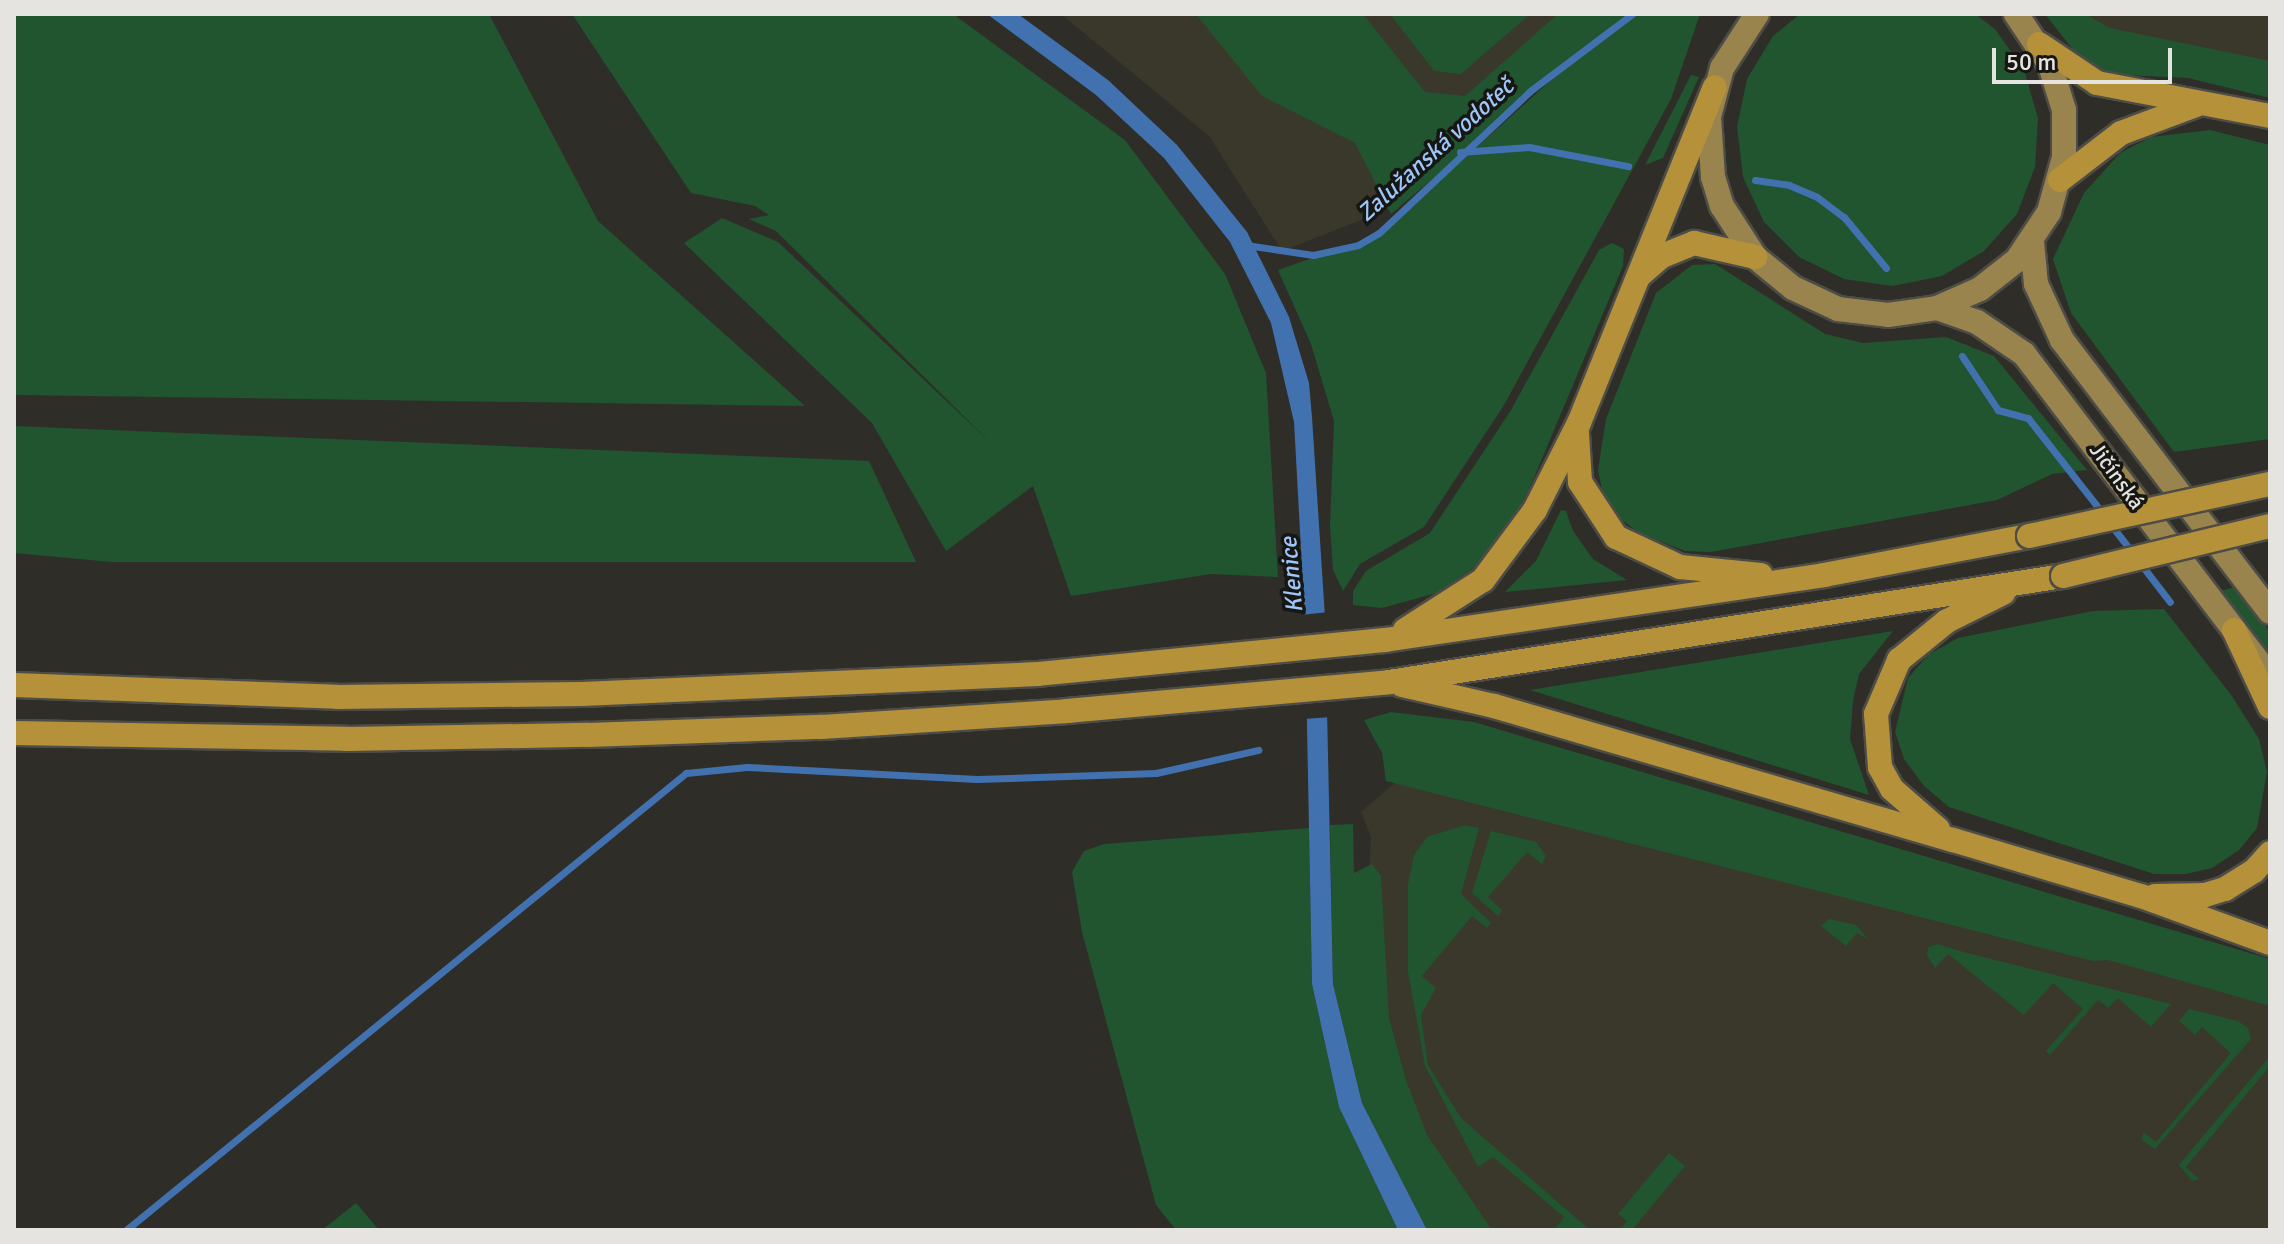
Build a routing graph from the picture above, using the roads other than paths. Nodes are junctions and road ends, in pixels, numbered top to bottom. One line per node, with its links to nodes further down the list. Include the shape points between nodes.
1 (1757, 14): 4 (main road, Jičínská, via 1731,50)
2 (2016, 14): 3 (main road, Jičínská)
3 (2039, 44): 5 (highway, via 2097,83); 7 (main road, Jičínská, via 2064,110)
4 (1715, 87): 9 (main road, Jičínská, via 1709,117 1713,177 1736,232); 10 (highway)
5 (2199, 104): 6 (highway); 7 (highway, via 2121,133)
6 (2270, 116)
7 (2060, 180): 8 (main road, Jičínská)
8 (2032, 242): 11 (main road, Jičínská, via 1980,289); 17 (main road, Jičínská, via 2036,284 2056,332)
9 (1755, 257): 10 (highway, via 1694,243 1662,256); 11 (main road, Jičínská, via 1793,288 1838,309 1888,315)
10 (1638, 276): 12 (highway)
11 (1937, 308): 18 (main road, Jičínská, via 1977,322 2024,354)
12 (1579, 423): 15 (highway, via 1580,482 1616,537 1680,567 1747,575); 19 (highway, via 1535,510 1498,566 1441,611)
13 (2270, 484): 15 (highway, bridge)
14 (2270, 526): 16 (highway, bridge)
15 (1824, 575): 19 (highway)
16 (2063, 576): 21 (highway); 25 (highway, via 2003,593 1947,621 1899,660 1885,685 1875,727 1880,767 1914,812)
17 (2270, 612)
18 (2234, 630): 20 (main road, Jičínská); 23 (highway)
19 (1385, 640): 22 (highway, via 882,683 582,694 337,697)
20 (2270, 677)
21 (1389, 682): 24 (highway, via 822,727 347,739); 25 (highway, via 1494,706)
22 (14, 685)
23 (2270, 707)
24 (14, 733)
25 (1953, 840): 27 (highway)
26 (2270, 853): 27 (highway, via 2254,871 2225,889 2205,895)
27 (2141, 896): 28 (highway)
28 (2270, 943)

